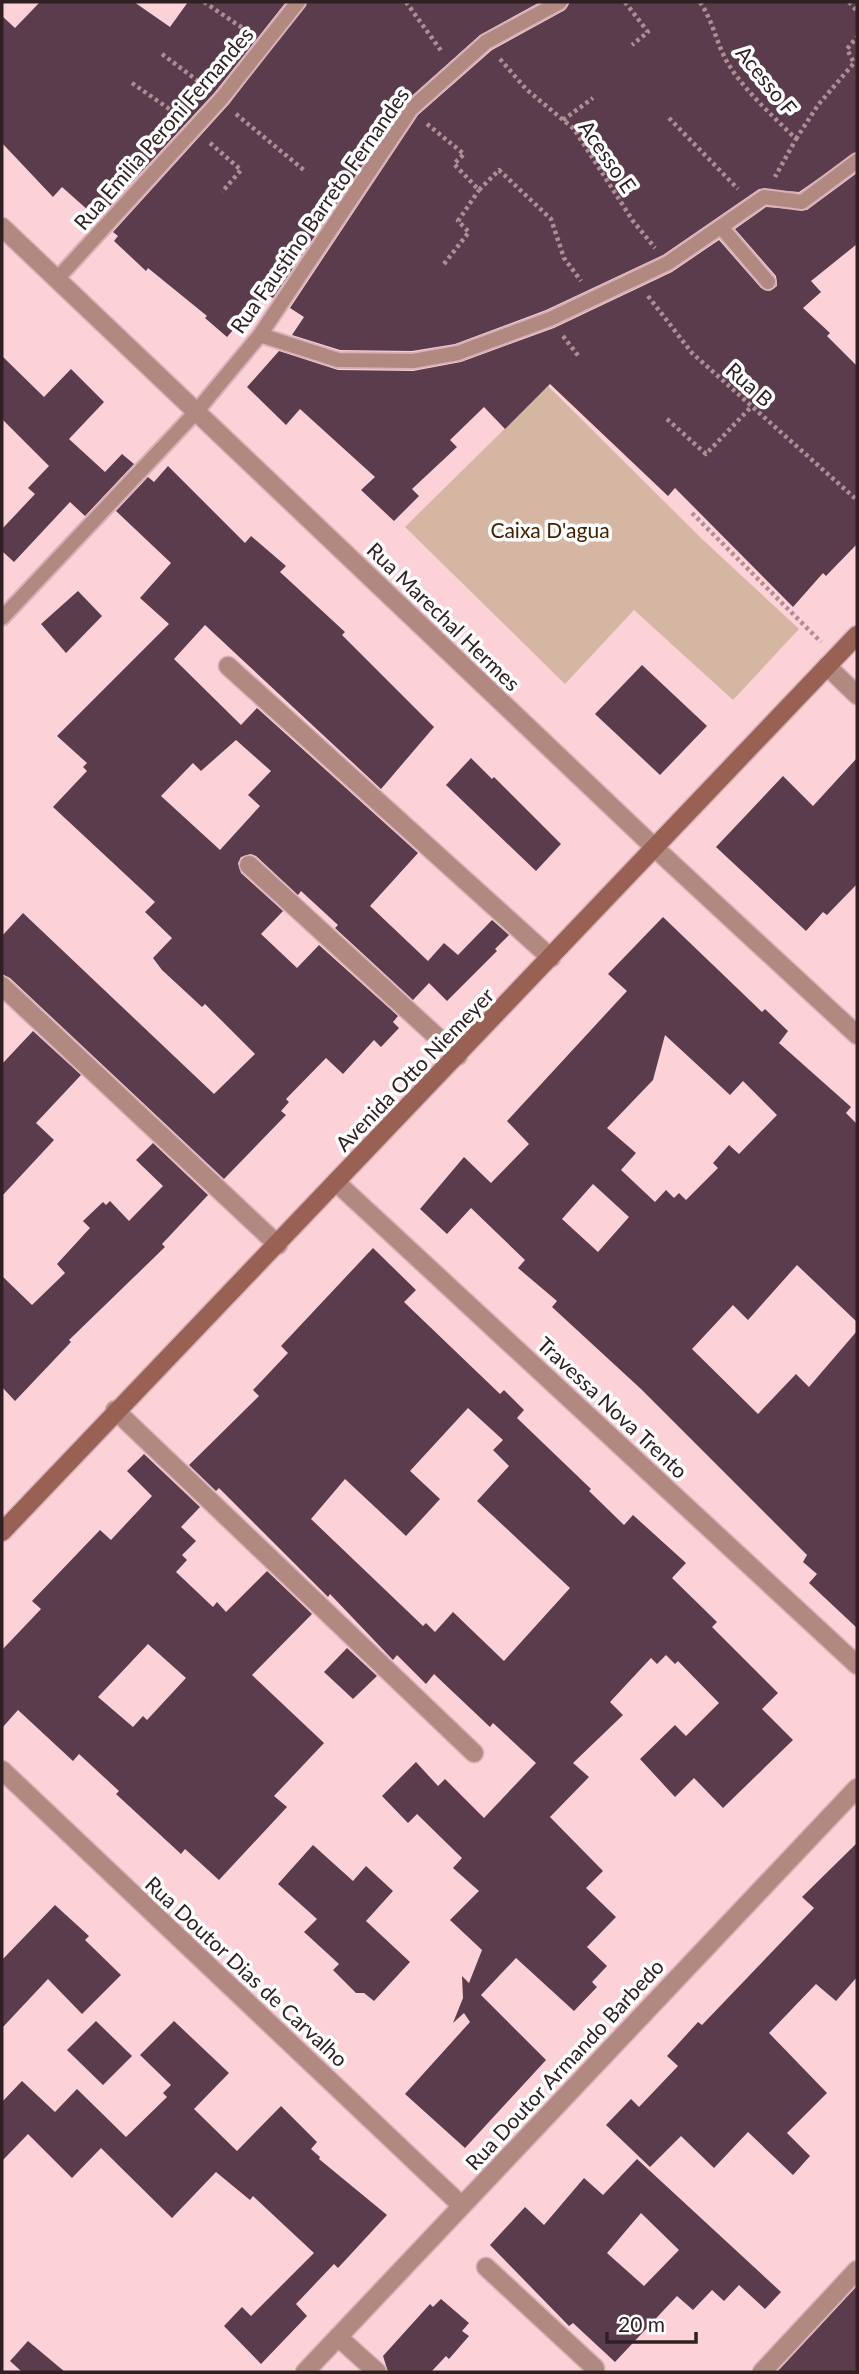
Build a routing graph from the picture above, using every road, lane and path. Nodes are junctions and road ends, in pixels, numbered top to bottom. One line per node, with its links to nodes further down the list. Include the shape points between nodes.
1 (204, 2): 11 (path)
2 (298, 2): 11 (lane, Rua Emilia Peroni Fernandes)
3 (406, 2): 13 (path)
4 (560, 2): 10 (lane, Rua Faustino Barreto Fernandes)
5 (625, 2): 12 (path, via 648,32)
6 (700, 2): 18 (path, Acesso F, via 712,19 725,58)
7 (849, 2): 8 (path)
8 (857, 11)
9 (857, 37): 18 (path, Acesso F, via 847,49 854,63)
10 (486, 42): 13 (lane, Rua Faustino Barreto Fernandes); 17 (path, Acesso E, via 526,89)
11 (265, 43): 26 (lane, Rua Emilia Peroni Fernandes, via 213,108)
12 (632, 45)
13 (454, 68): 15 (lane, Rua Faustino Barreto Fernandes)
14 (593, 98): 17 (path)
15 (411, 109): 20 (path, via 464,154 454,164); 30 (lane, Rua Faustino Barreto Fernandes)
16 (670, 118): 21 (path)
17 (563, 120): 24 (path, Acesso E, via 574,129 634,221)
18 (796, 139): 21 (path, Acesso F)
19 (857, 161): 21 (lane, via 802,202)
20 (479, 191): 25 (path, via 458,221 469,233); 29 (path, via 499,170 533,199 551,219 564,258)
21 (759, 201): 22 (lane)
22 (720, 227): 24 (lane); 28 (lane)
23 (2, 228): 26 (street, Rua Marechal Hermes)
24 (668, 263): 27 (lane)
25 (444, 264)
26 (57, 279): 32 (street, Rua Marechal Hermes)
27 (635, 279): 29 (lane); 31 (path, Rua B, via 692,353)
28 (768, 282)
29 (594, 300): 30 (lane, via 458,353 413,361 338,360)
30 (260, 335): 32 (lane, Rua Faustino Barreto Fernandes)
31 (751, 407): 33 (path, via 706,454); 34 (path, Rua B)
32 (196, 412): 36 (lane, Rua Faustino Barreto Fernandes); 41 (street, Rua Marechal Hermes)
33 (667, 419)
34 (857, 500)
35 (692, 513): 38 (path)
36 (2, 618)
37 (857, 635): 38 (main road, Avenida Otto Niemeyer)
38 (832, 662): 40 (street); 41 (main road, Avenida Otto Niemeyer)
39 (228, 666): 43 (street)
40 (857, 695)
41 (655, 848): 43 (main road, Avenida Otto Niemeyer); 45 (street, Rua Marechal Hermes)
42 (249, 865): 46 (street)
43 (551, 958): 46 (main road, Avenida Otto Niemeyer)
44 (2, 986): 48 (street)
45 (857, 1035)
46 (458, 1056): 47 (main road, Avenida Otto Niemeyer)
47 (337, 1183): 48 (main road, Avenida Otto Niemeyer); 51 (street, Travessa Nova Trento)
48 (278, 1245): 49 (main road, Avenida Otto Niemeyer)
49 (115, 1410): 50 (main road, Avenida Otto Niemeyer); 52 (street)
50 (2, 1532)
51 (857, 1665)
52 (474, 1753)
53 (2, 1770): 55 (street, Rua Doutor Dias de Carvalho)
54 (857, 1788): 55 (street, Rua Doutor Armando Barbedo)
55 (461, 2205): 58 (street, Rua Doutor Armando Barbedo)
56 (486, 2267): 61 (street)
57 (857, 2270): 62 (street)
58 (338, 2337): 59 (street, Rua Doutor Armando Barbedo); 60 (street)
59 (305, 2372)
60 (377, 2372)
61 (595, 2372)
62 (762, 2372)

